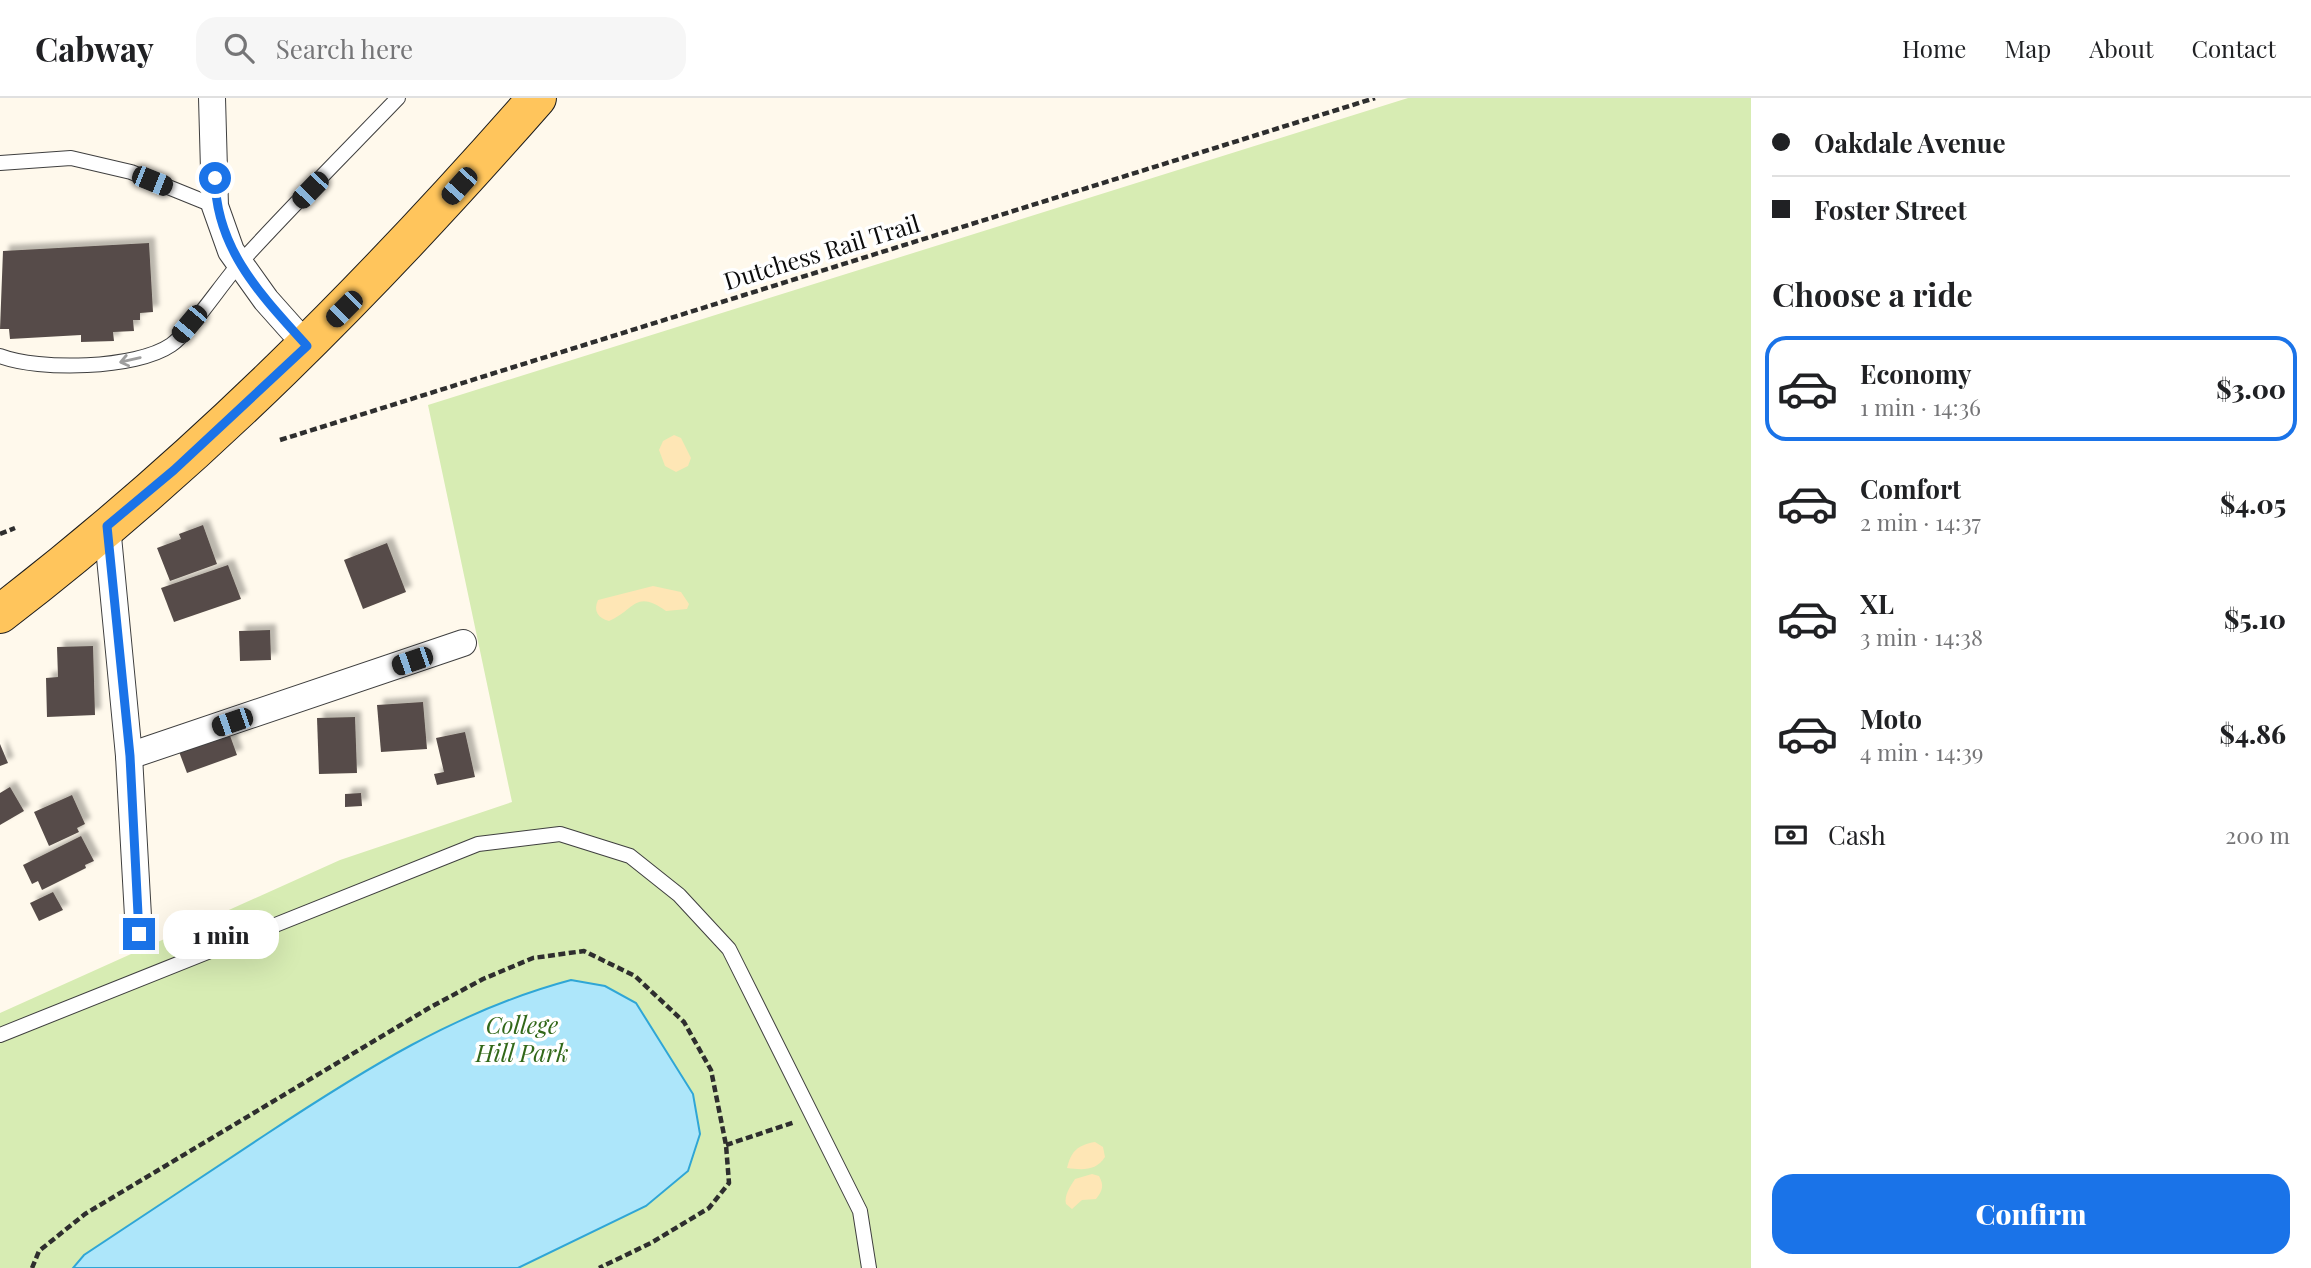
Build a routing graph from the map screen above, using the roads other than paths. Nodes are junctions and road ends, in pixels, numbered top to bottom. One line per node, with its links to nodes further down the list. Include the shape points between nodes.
1 (212, 98): 5 (street)
2 (398, 98): 6 (lane)
3 (537, 98): 7 (main road)
4 (0, 163): 5 (lane, via 71,158 131,172)
5 (215, 206): 6 (street)
6 (240, 263): 7 (street); 8 (lane, one-way to 8, via 172,344 131,361 85,365 14,362)
7 (307, 346): 9 (main road)
8 (0, 356)
9 (107, 526): 10 (main road); 12 (street)
10 (0, 614)
11 (463, 643): 12 (street)
12 (130, 756): 13 (street)
13 (139, 934)
14 (0, 1035): 15 (lane, via 478,844 560,834 630,856 679,895 729,949 860,1211)
15 (869, 1268)

